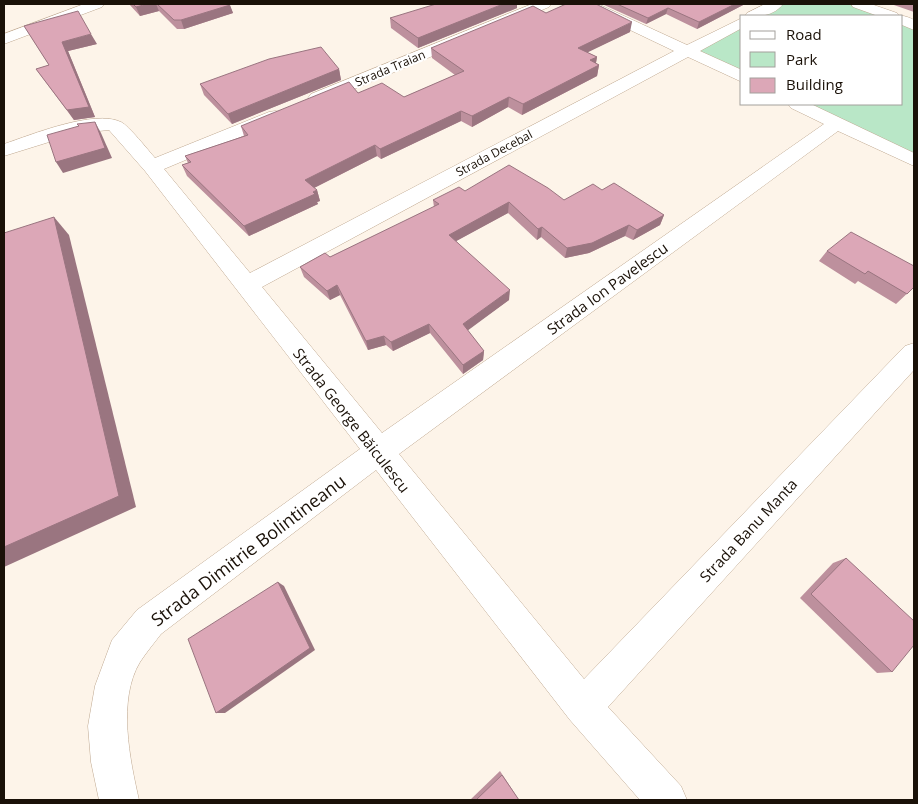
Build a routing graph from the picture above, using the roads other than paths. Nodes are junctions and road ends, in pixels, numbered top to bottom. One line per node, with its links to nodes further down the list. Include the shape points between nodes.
1 (97, 4): 9 (street)
2 (544, 4): 16 (street, Strada Traian)
3 (587, 4): 10 (street)
4 (776, 4): 6 (street)
5 (858, 4): 7 (street)
6 (754, 15)
7 (889, 15)
8 (740, 23): 10 (street, Strada Decebal)
9 (4, 39)
10 (687, 51): 11 (street); 17 (street, Strada Decebal)
11 (740, 76)
12 (799, 105): 13 (street)
13 (837, 123): 15 (street); 19 (street, Strada Ion Pavelescu)
14 (4, 150): 16 (street, Strada George Băiculescu, via 87,124 109,123)
15 (914, 160)
16 (152, 167): 17 (street, Strada George Băiculescu)
17 (246, 285): 19 (street, Strada George Băiculescu)
18 (914, 354): 20 (street, Strada Banu Manta)
19 (378, 452): 20 (street, Strada George Băiculescu); 21 (street, Strada Dimitrie Bolintineanu, via 149,622 125,653 113,686 108,726)
20 (583, 706): 22 (street, Strada George Băiculescu)
21 (119, 800)
22 (666, 800)

